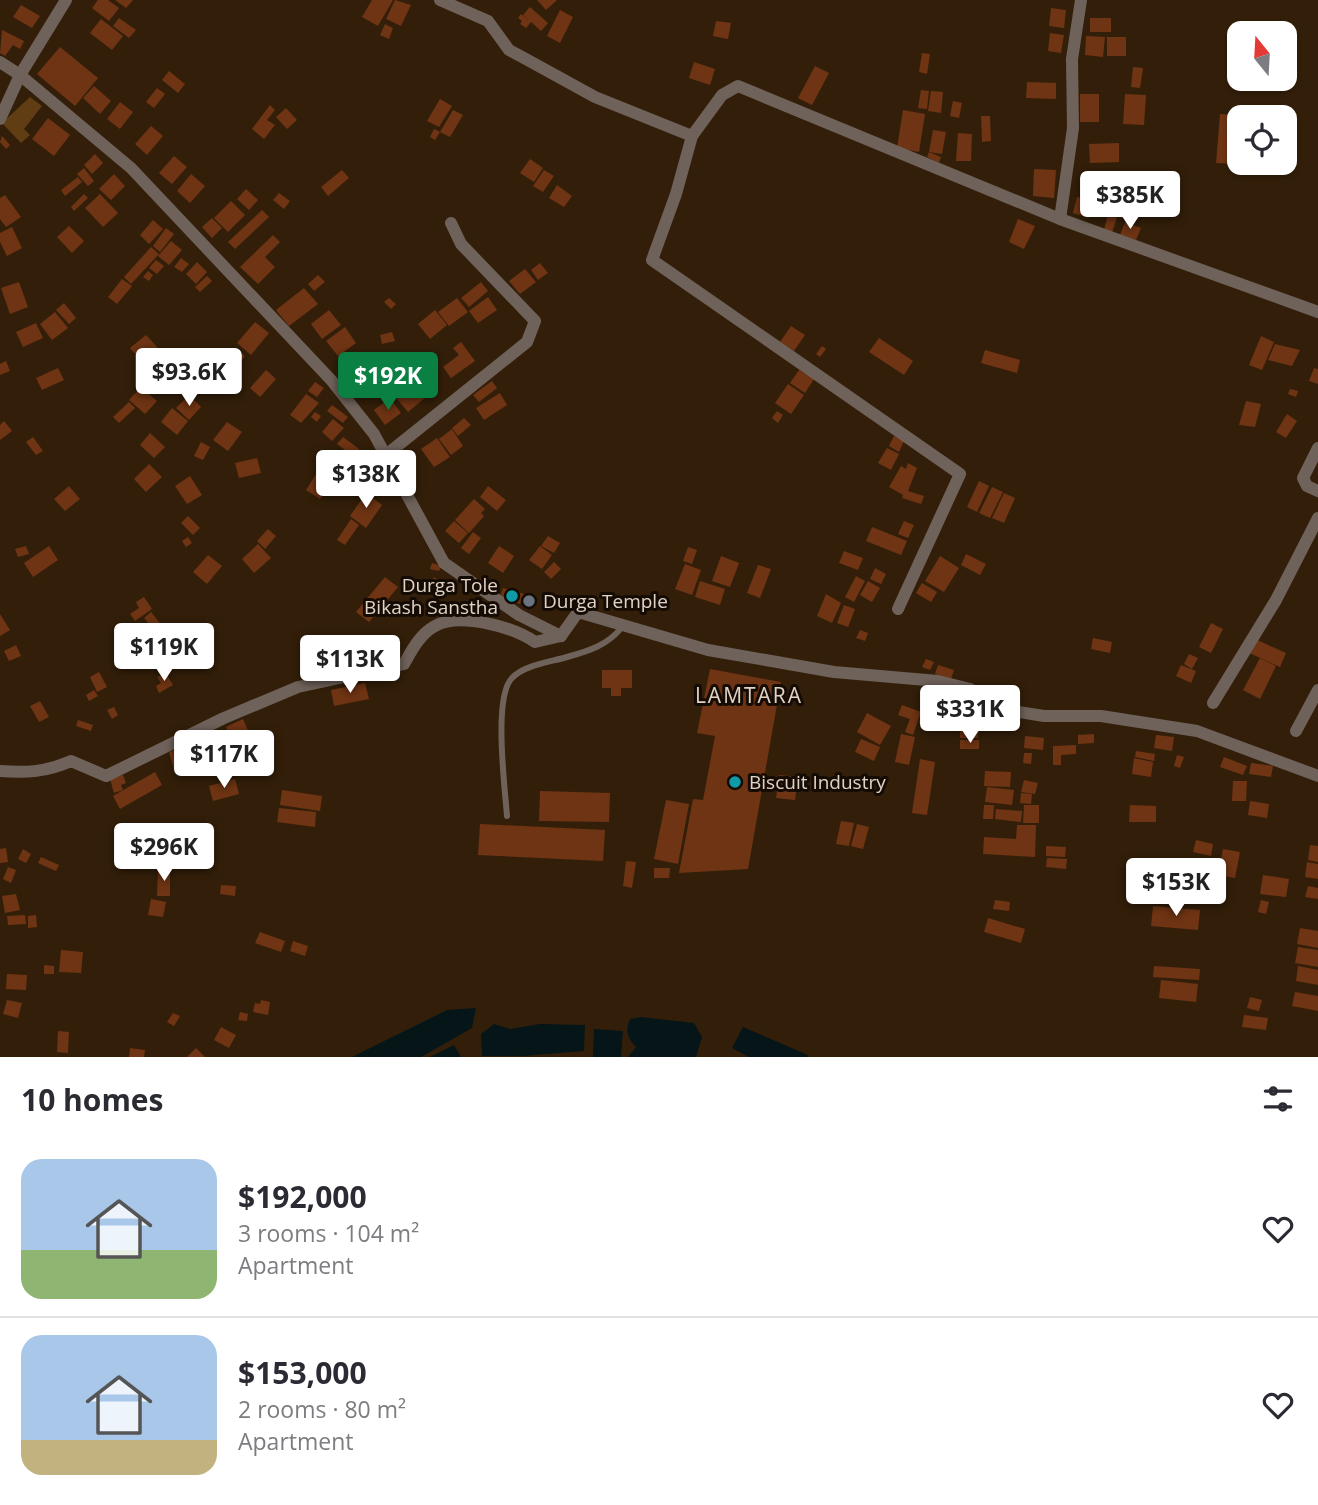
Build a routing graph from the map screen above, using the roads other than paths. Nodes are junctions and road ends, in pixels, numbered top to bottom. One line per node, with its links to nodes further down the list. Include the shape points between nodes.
1 (65, 0): 5 (street)
2 (440, 0): 7 (street, via 488,21 509,50 595,97)
3 (1081, 0): 8 (street, via 1072,58 1073,128)
4 (0, 62): 5 (street)
5 (20, 75): 6 (street); 12 (street, via 131,168 332,381 359,412)
6 (0, 119)
7 (692, 136): 8 (street, via 722,95 738,86); 15 (street, via 652,260 960,474)
8 (1060, 219): 10 (street)
9 (451, 223): 12 (street, via 461,244 535,321 527,342)
10 (1318, 312)
11 (1318, 448): 13 (street, via 1303,478)
12 (386, 455): 17 (street, via 444,563 519,615)
13 (1318, 491)
14 (1318, 518): 19 (street, via 1276,600)
15 (898, 609)
16 (622, 627): 17 (street, via 578,612); 22 (street, via 708,650 834,672 939,681 970,689 1000,709 1044,716 1101,716 1197,731); 23 (lane, via 595,649 512,677 505,689 501,730)
17 (561, 636): 21 (street, via 534,642 517,630 472,621 437,625 420,638 404,664 298,687 106,776 71,761 29,774)
18 (1318, 690): 20 (street)
19 (1213, 703)
20 (1296, 731)
21 (0, 771)
22 (1318, 776)
23 (507, 816)

